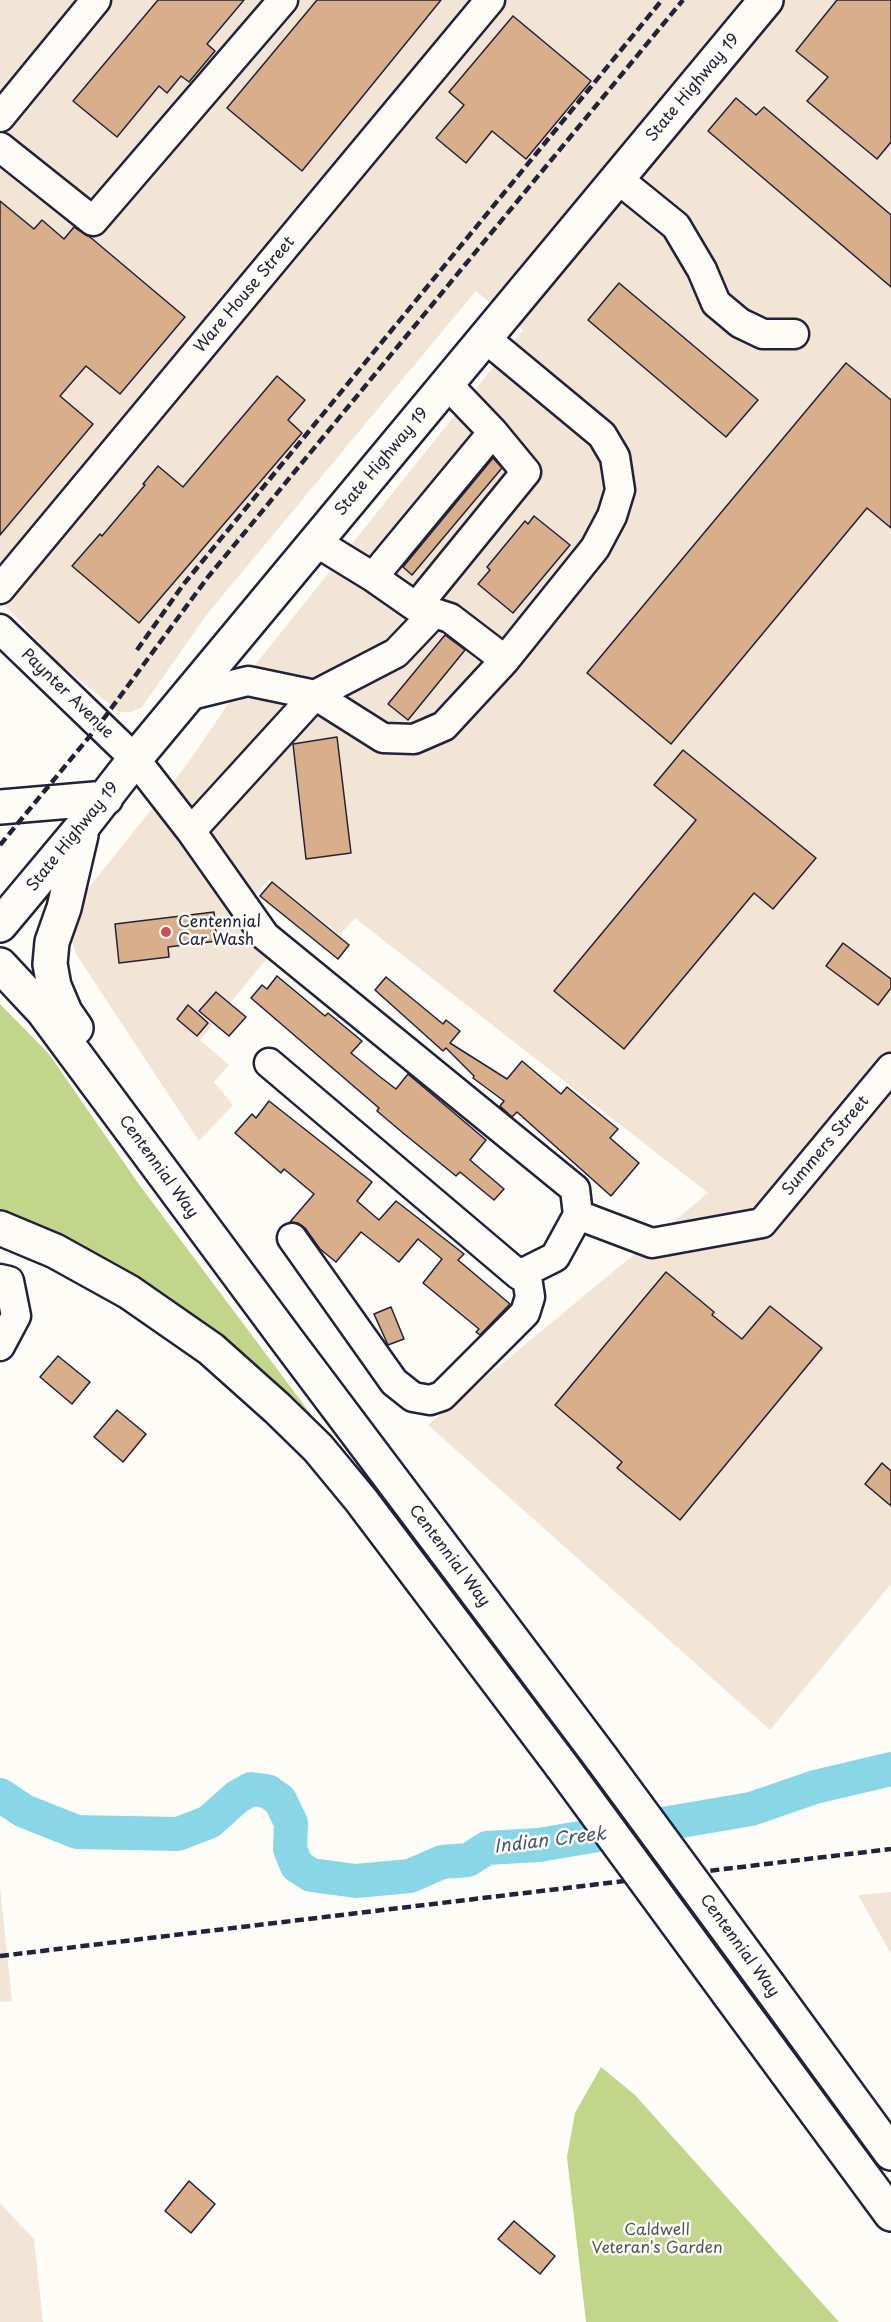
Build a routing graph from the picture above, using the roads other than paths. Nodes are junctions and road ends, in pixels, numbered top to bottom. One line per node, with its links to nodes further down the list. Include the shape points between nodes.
1 (96, 0): 5 (street)
2 (283, 0): 6 (street, via 93,221)
3 (490, 0): 14 (street, Ware House Street)
4 (766, 0): 7 (main road, State Highway 19)
5 (0, 117)
6 (0, 147)
7 (618, 179): 8 (street, via 676,226 716,303 740,323 763,334); 9 (main road, State Highway 19)
8 (794, 334)
9 (485, 338): 10 (main road, State Highway 19); 17 (street, via 602,435 615,458 620,490 595,548)
10 (447, 384): 11 (street); 12 (main road, State Highway 19)
11 (494, 432): 13 (street); 15 (street, via 525,472)
12 (316, 542): 13 (street); 19 (main road, State Highway 19)
13 (373, 577): 15 (street)
14 (0, 590)
15 (425, 610): 17 (street, via 450,618); 18 (street, via 396,653)
16 (0, 629): 20 (street, Paynter Avenue)
17 (505, 660): 18 (street, via 444,726 414,739 383,738)
18 (315, 695): 19 (street, via 248,681); 24 (street)
19 (187, 696): 20 (main road, State Highway 19)
20 (135, 759): 21 (main road, State Highway 19); 24 (street, Paynter Avenue)
21 (106, 798): 22 (main road); 23 (main road, State Highway 19)
22 (0, 807)
23 (82, 827): 25 (main road, State Highway 19); 34 (main road, via 64,908 52,942 54,986 65,1012 269,1288)
24 (191, 831): 29 (street, Paynter Avenue, via 265,936 574,1189)
25 (0, 925)
26 (0, 965): 34 (main road, Centennial Way, via 43,1011)
27 (269, 1063): 32 (street, via 519,1275)
28 (891, 1068): 29 (street, Summers Street, via 762,1223 652,1243)
29 (578, 1215): 32 (street, via 555,1257)
30 (0, 1228): 37 (main road, bridge, via 55,1251 129,1292 211,1349 318,1448 561,1765)
31 (292, 1238): 32 (street, via 394,1382 414,1396 430,1400 442,1396 525,1313 530,1297)
32 (526, 1271)
33 (0, 1279): 35 (street, via 9,1281 16,1316)
34 (287, 1340): 36 (main road, Centennial Way, bridge)
35 (0, 1346)
36 (891, 2153)
37 (891, 2214)

